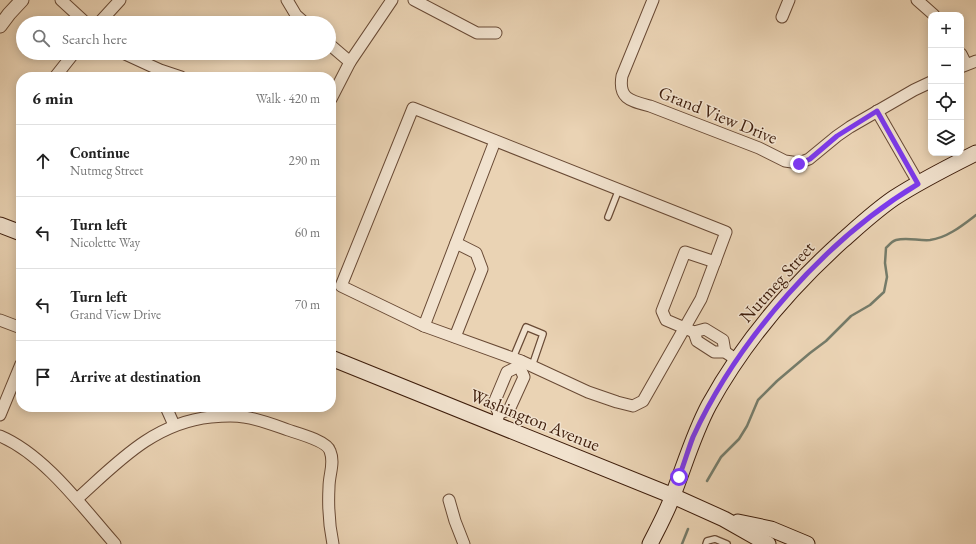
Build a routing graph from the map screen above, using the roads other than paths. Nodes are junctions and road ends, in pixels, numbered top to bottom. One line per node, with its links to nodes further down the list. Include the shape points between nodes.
1 (22, 0): 15 (street)
2 (61, 0): 11 (street)
3 (120, 0): 12 (street)
4 (287, 0): 13 (street)
5 (392, 0): 20 (street)
6 (414, 0): 16 (street, via 477,33)
7 (653, 0): 25 (street, Grand View Drive, via 620,86 625,96 634,102 759,148 785,161 799,164 810,159 837,136)
8 (788, 0): 14 (street)
9 (917, 0): 10 (street)
10 (931, 12)
11 (78, 16)
12 (105, 16)
13 (297, 16)
14 (782, 17)
15 (0, 26)
16 (496, 33)
17 (336, 50): 20 (street)
18 (68, 60): 21 (street)
19 (138, 60): 22 (street)
20 (350, 62): 24 (street)
21 (59, 72)
22 (166, 72)
23 (928, 83): 25 (street, Grand View Drive)
24 (336, 89)
25 (877, 111): 28 (street)
26 (495, 141): 29 (street); 33 (street); 37 (street, via 413,108 341,286)
27 (976, 153): 28 (main road, Nutmeg Street)
28 (918, 184): 42 (main road, Nutmeg Street, via 893,199 861,224 825,257 784,299 748,344)
29 (618, 189): 30 (lane); 34 (street, via 726,232)
30 (608, 217)
31 (0, 225): 32 (main road)
32 (16, 231)
33 (456, 243): 37 (street); 40 (street, via 476,253 482,269)
34 (715, 262): 38 (street); 38 (street, via 685,252 662,311 666,320)
35 (0, 320): 36 (street)
36 (16, 326)
37 (424, 326): 40 (street)
38 (689, 330): 39 (street, via 705,329); 41 (street, via 697,341); 45 (street, via 643,401 632,406 588,392)
39 (714, 335): 41 (street); 42 (street, via 723,340)
40 (455, 337): 44 (street)
41 (706, 347): 42 (street)
42 (731, 356): 54 (main road, Nutmeg Street, via 693,438)
43 (336, 360): 51 (main road, Washington Avenue)
44 (518, 362): 45 (street); 45 (lane, via 526,327 543,334); 47 (street, via 507,372); 48 (street, via 524,377)
45 (532, 366)
46 (16, 376): 50 (street)
47 (504, 379): 48 (street); 51 (street, via 494,403)
48 (519, 386): 51 (street, via 509,410)
49 (168, 412): 52 (street)
50 (0, 415)
51 (498, 419): 54 (main road, Washington Avenue)
52 (174, 425): 55 (street, via 139,444); 59 (street, via 200,418 245,416 323,443 330,449 333,462 329,485 329,526)
53 (0, 436): 55 (street, via 45,467)
54 (673, 496): 57 (main road, Washington Avenue); 61 (main road, Nutmeg Street)
55 (76, 499): 58 (street)
56 (449, 500): 60 (street)
57 (724, 519): 64 (main road, Washington Avenue); 65 (main road, Washington Avenue, via 771,529)
58 (115, 544)
59 (333, 544)
60 (464, 544)
61 (650, 544)
62 (706, 544): 63 (lane, via 707,541 715,539)
63 (727, 544)
64 (768, 544)
65 (807, 544)

